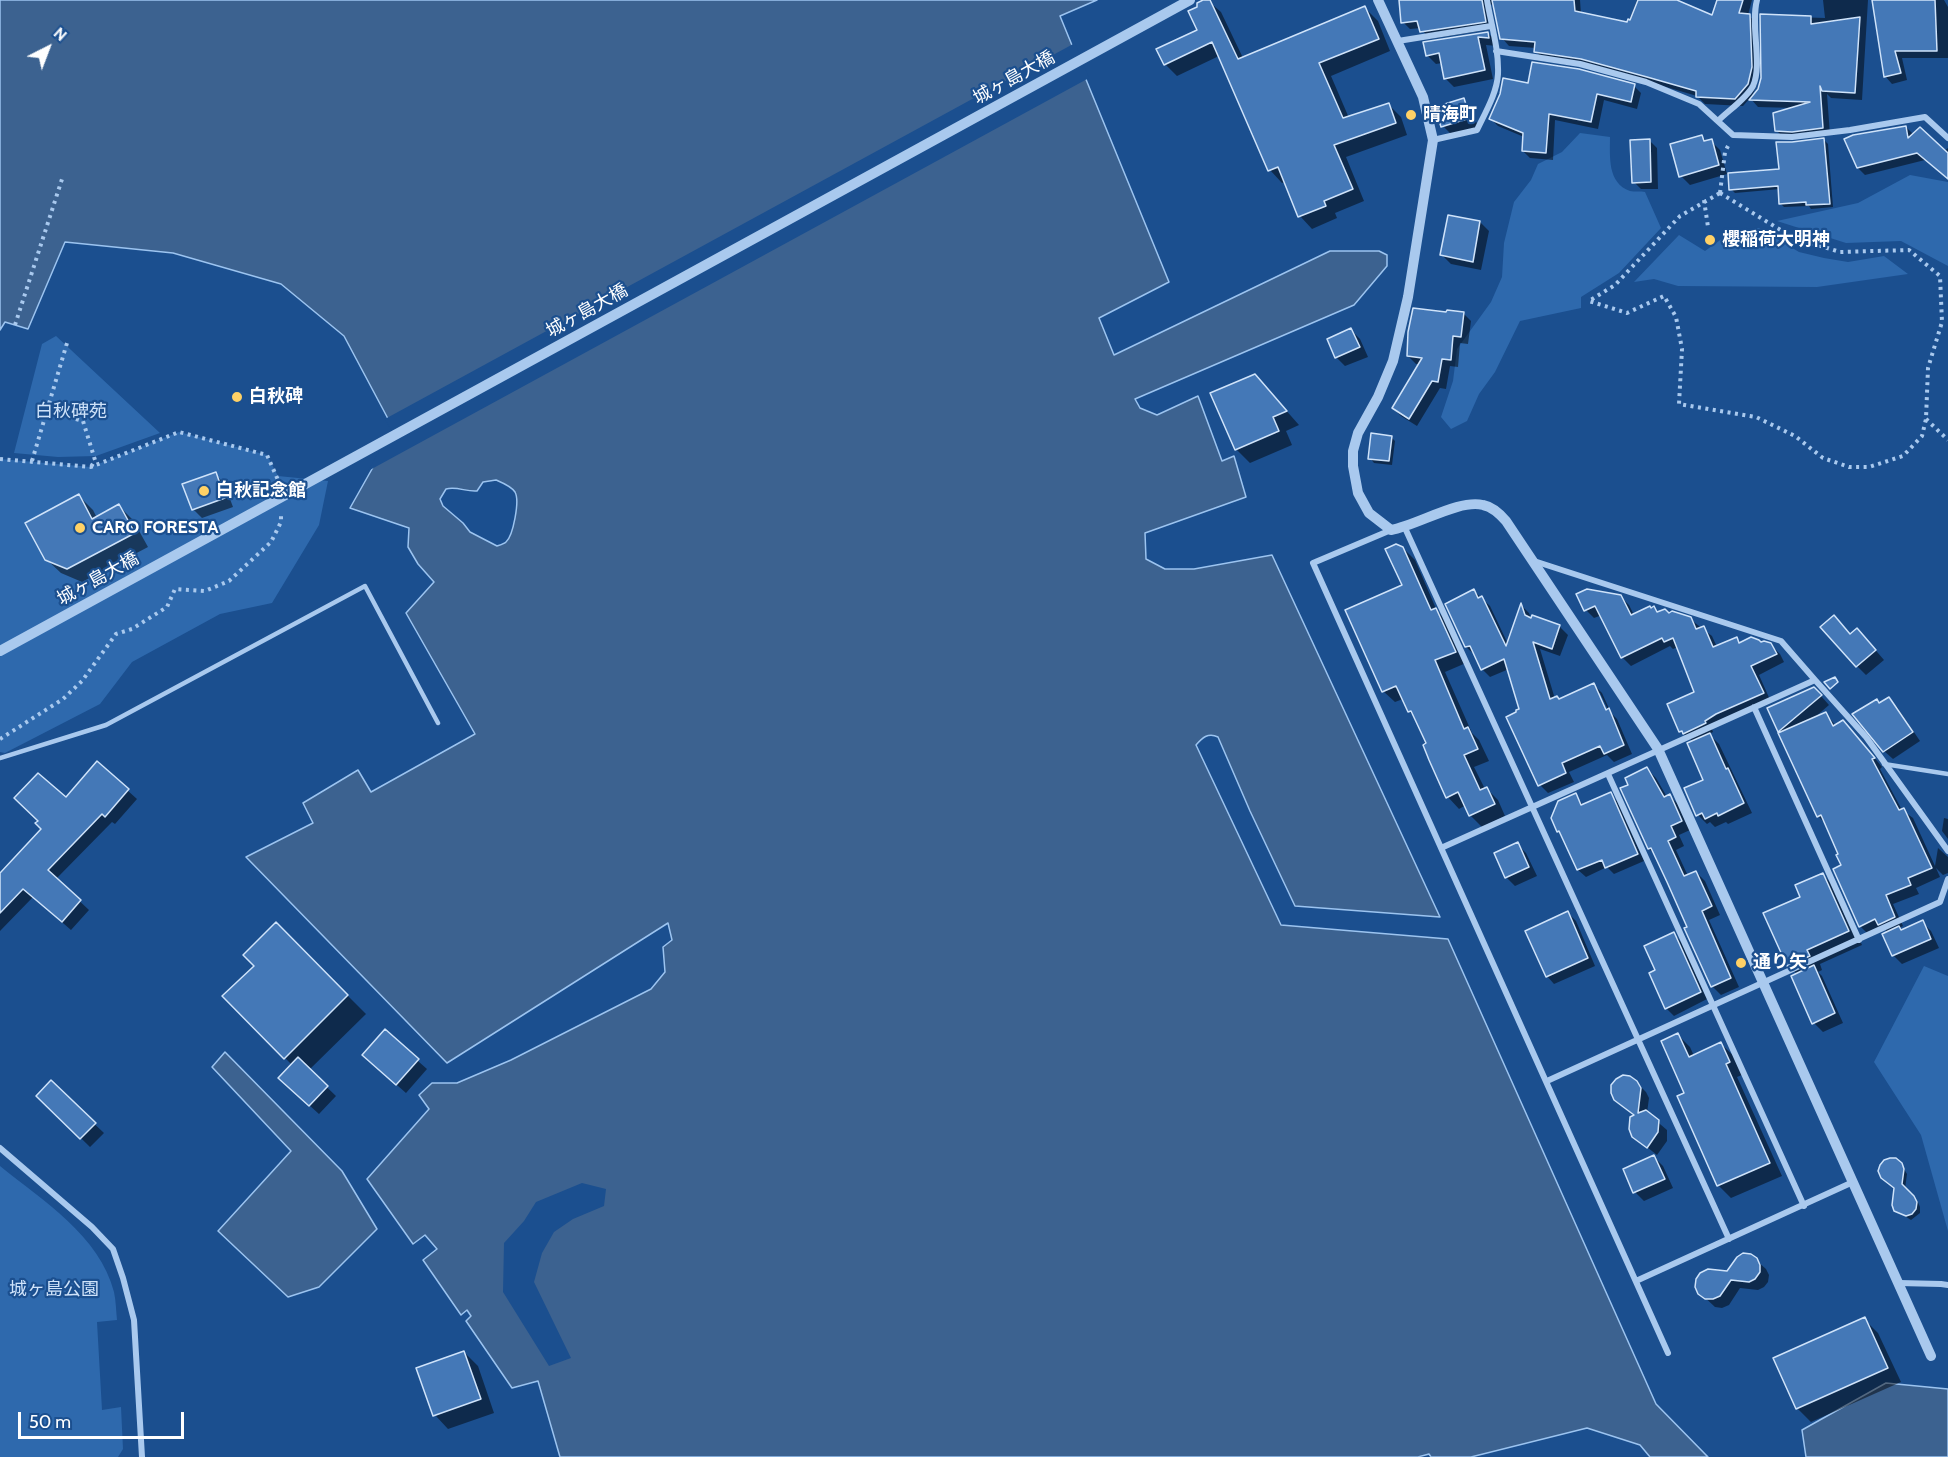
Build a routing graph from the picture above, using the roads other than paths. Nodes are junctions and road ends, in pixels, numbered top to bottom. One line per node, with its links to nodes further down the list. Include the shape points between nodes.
1 (1190, 0): 14 (street, 城ヶ島大橋)
2 (1378, 0): 6 (street)
3 (1487, 0): 5 (street)
4 (1757, 0): 8 (street, via 1753,86)
5 (1491, 26): 6 (street); 7 (street)
6 (1398, 41): 10 (street, via 1423,96)
7 (1496, 51): 8 (street, via 1580,64 1646,82 1700,104); 10 (street, via 1498,75 1477,130)
8 (1719, 120): 9 (street, via 1734,135 1792,137 1925,117)
9 (1948, 138)
10 (1433, 140): 12 (street, via 1408,297 1393,361 1353,451 1358,493 1369,513)
11 (1405, 528): 12 (street); 13 (street, via 1463,505 1486,505 1506,521); 23 (street)
12 (1391, 530): 24 (street, via 1313,563)
13 (1532, 560): 15 (street, via 1781,641); 18 (street)
14 (0, 651)
15 (1815, 680): 16 (street); 20 (street, via 1866,737)
16 (1754, 707): 18 (street); 27 (street)
17 (438, 723): 19 (lane, via 365,586 106,725)
18 (1658, 749): 21 (street); 28 (street)
19 (0, 758)
20 (1884, 764): 22 (lane); 25 (street)
21 (1608, 774): 23 (street); 29 (street)
22 (1948, 774)
23 (1533, 807): 24 (street); 30 (street)
24 (1441, 848): 31 (street)
25 (1948, 851)
26 (1948, 879): 27 (street, via 1940,902)
27 (1859, 940): 28 (street)
28 (1764, 982): 29 (street); 33 (street)
29 (1712, 1005): 30 (street); 34 (street)
30 (1637, 1039): 31 (street); 35 (street)
31 (1547, 1081): 36 (street)
32 (0, 1148): 41 (street, via 92,1227 113,1250 134,1320)
33 (1854, 1182): 34 (street); 37 (street)
34 (1804, 1206): 35 (street)
35 (1729, 1239): 36 (street)
36 (1636, 1281): 39 (street)
37 (1899, 1283): 38 (street); 40 (street)
38 (1948, 1285)
39 (1668, 1353)
40 (1931, 1356)
41 (142, 1457)

